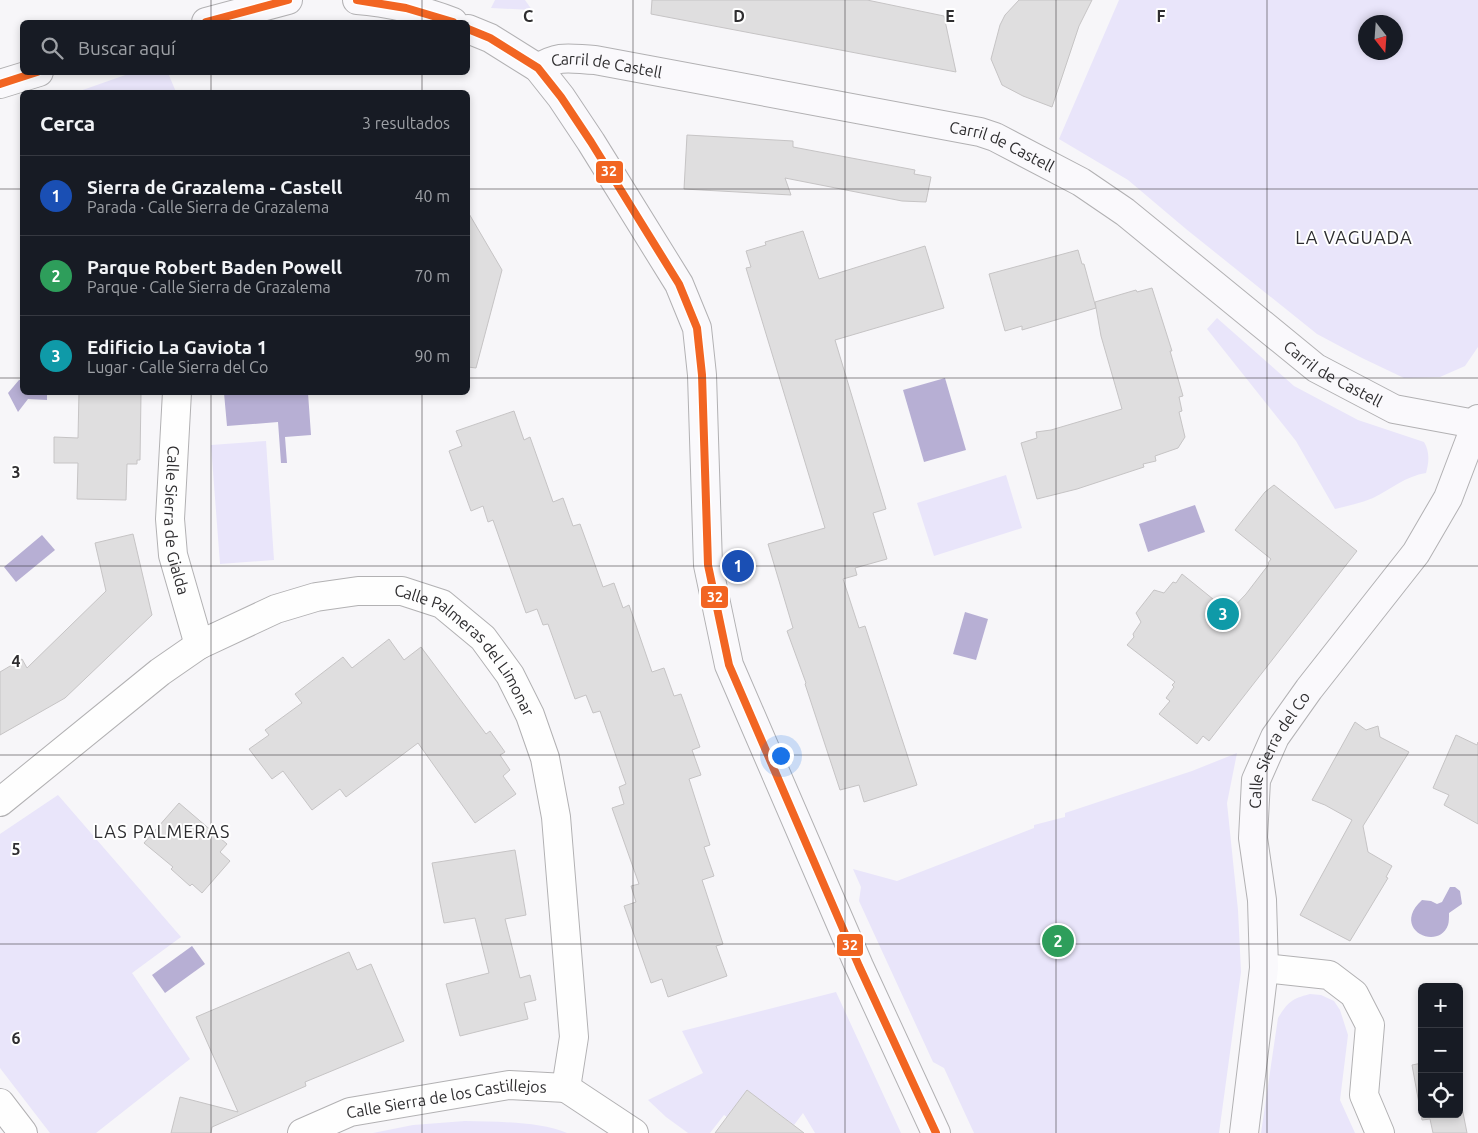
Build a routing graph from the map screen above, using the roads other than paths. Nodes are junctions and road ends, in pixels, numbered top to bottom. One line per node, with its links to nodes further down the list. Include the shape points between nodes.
1 (288, 0): 3 (street)
2 (357, 0): 4 (street)
3 (213, 20)
4 (448, 20)
5 (470, 30): 6 (street, Carril de Castell, via 490,38)
6 (538, 68): 10 (street, Carril de Castell, via 561,58 595,60 988,135 1081,182 1126,212 1316,368 1394,409); 19 (street, via 591,142 674,276 697,328 702,375 708,565 729,665 859,966)
7 (29, 75): 8 (street)
8 (0, 84)
9 (177, 395): 11 (street, Calle Sierra de Gialda, via 170,520 173,555)
10 (1477, 422): 13 (street, Calle Sierra del Co, via 1448,498 1416,554 1298,705 1276,737 1256,780 1253,838 1262,900)
11 (199, 645): 12 (street, Calle Palmeras del Limonar, via 160,672); 14 (street, Calle Palmeras del Limonar, via 276,609 316,597 358,591 402,591 442,604 483,638 510,675 530,715 545,758 556,817 574,1037)
12 (0, 802)
13 (1264, 968): 20 (street, Calle Sierra del Co); 21 (street, via 1329,975 1354,994 1370,1025 1364,1095)
14 (566, 1088): 17 (street, Calle Sierra de los Castillejos, via 509,1085 350,1112); 18 (street)
15 (0, 1103): 16 (street)
16 (24, 1133)
17 (302, 1133)
18 (634, 1133)
19 (936, 1133)
20 (1244, 1133)
21 (1380, 1133)

